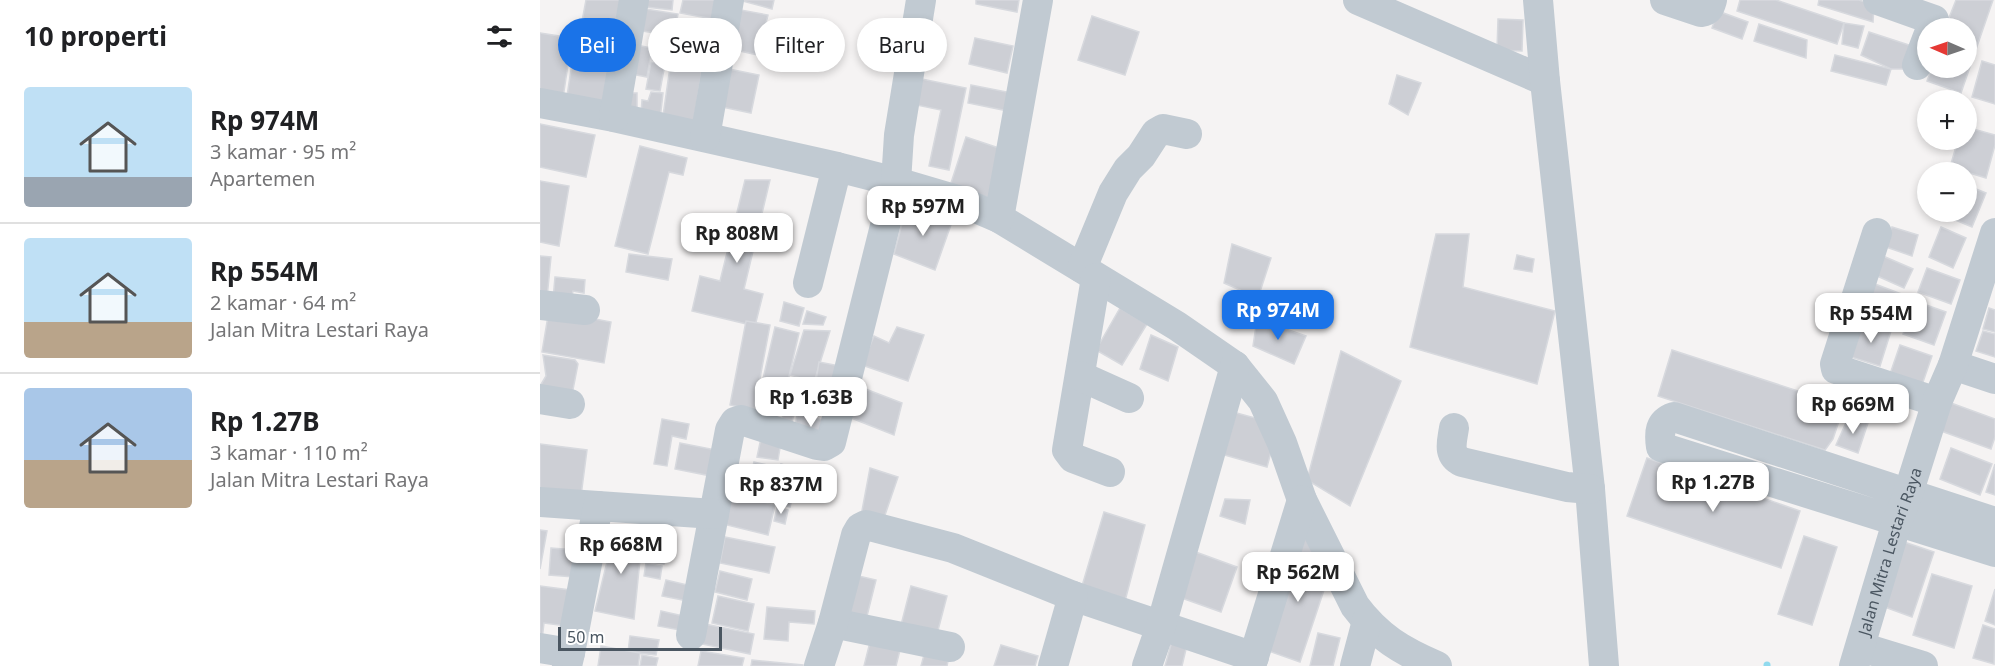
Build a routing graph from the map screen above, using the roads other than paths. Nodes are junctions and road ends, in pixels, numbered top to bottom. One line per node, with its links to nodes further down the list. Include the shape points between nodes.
1 (634, 0): 13 (street)
2 (729, 0): 15 (street)
3 (921, 0): 17 (street, via 899,135)
4 (1038, 0): 18 (street)
5 (1358, 0): 11 (street)
6 (1539, 0): 11 (street)
7 (1665, 0): 9 (street)
8 (1878, 0): 10 (street)
9 (1707, 6)
10 (1925, 18)
11 (1545, 81): 35 (street)
12 (540, 103): 13 (street)
13 (614, 117): 15 (street)
14 (1187, 134): 21 (street, via 1162,129 1128,169 1113,193)
15 (705, 137): 16 (street)
16 (837, 167): 17 (street); 22 (street)
17 (896, 182): 18 (street, via 957,200); 40 (street, via 831,442 817,445 741,420 735,422 730,430)
18 (999, 218): 21 (street)
19 (1877, 232): 31 (street, via 1836,369)
20 (1995, 233): 25 (street, Jalan Mitra Lestari Raya)
21 (1089, 273): 26 (street); 27 (street)
22 (808, 283)
23 (540, 305): 24 (street)
24 (585, 310)
25 (1953, 365): 28 (street); 31 (street, Jalan Mitra Lestari Raya)
26 (1235, 366): 37 (street, via 1263,401); 47 (street)
27 (1080, 376): 29 (street); 34 (street, via 1067,450 1073,458)
28 (1995, 379)
29 (1129, 398)
30 (540, 399): 32 (street)
31 (1937, 402): 36 (street, Jalan Mitra Lestari Raya)
32 (570, 404)
33 (1454, 428): 35 (street, via 1452,454 1462,462)
34 (1110, 472)
35 (1590, 489): 59 (street)
36 (1908, 494): 41 (street, Jalan Mitra Lestari Raya); 41 (street, via 1674,417 1661,427 1661,447); 42 (street)
37 (1302, 500): 45 (street); 53 (street)
38 (540, 502): 39 (street)
39 (598, 506): 40 (street); 52 (street)
40 (714, 514): 48 (street)
41 (1897, 522): 43 (street); 51 (street, Jalan Mitra Lestari Raya)
42 (1995, 522)
43 (1995, 552)
44 (1073, 596): 46 (street, via 953,548 866,525 856,535); 47 (street); 55 (street)
45 (1367, 621): 57 (street); 58 (street, via 1388,641)
46 (833, 623): 49 (street); 54 (street)
47 (1161, 626): 53 (street); 56 (street)
48 (691, 635)
49 (950, 647)
50 (540, 648): 52 (street)
51 (1857, 656): 60 (street)
52 (569, 659)
53 (1252, 661)
54 (819, 666)
55 (1053, 666)
56 (1147, 666)
57 (1355, 666)
58 (1437, 666)
59 (1604, 666)
60 (1923, 666)

